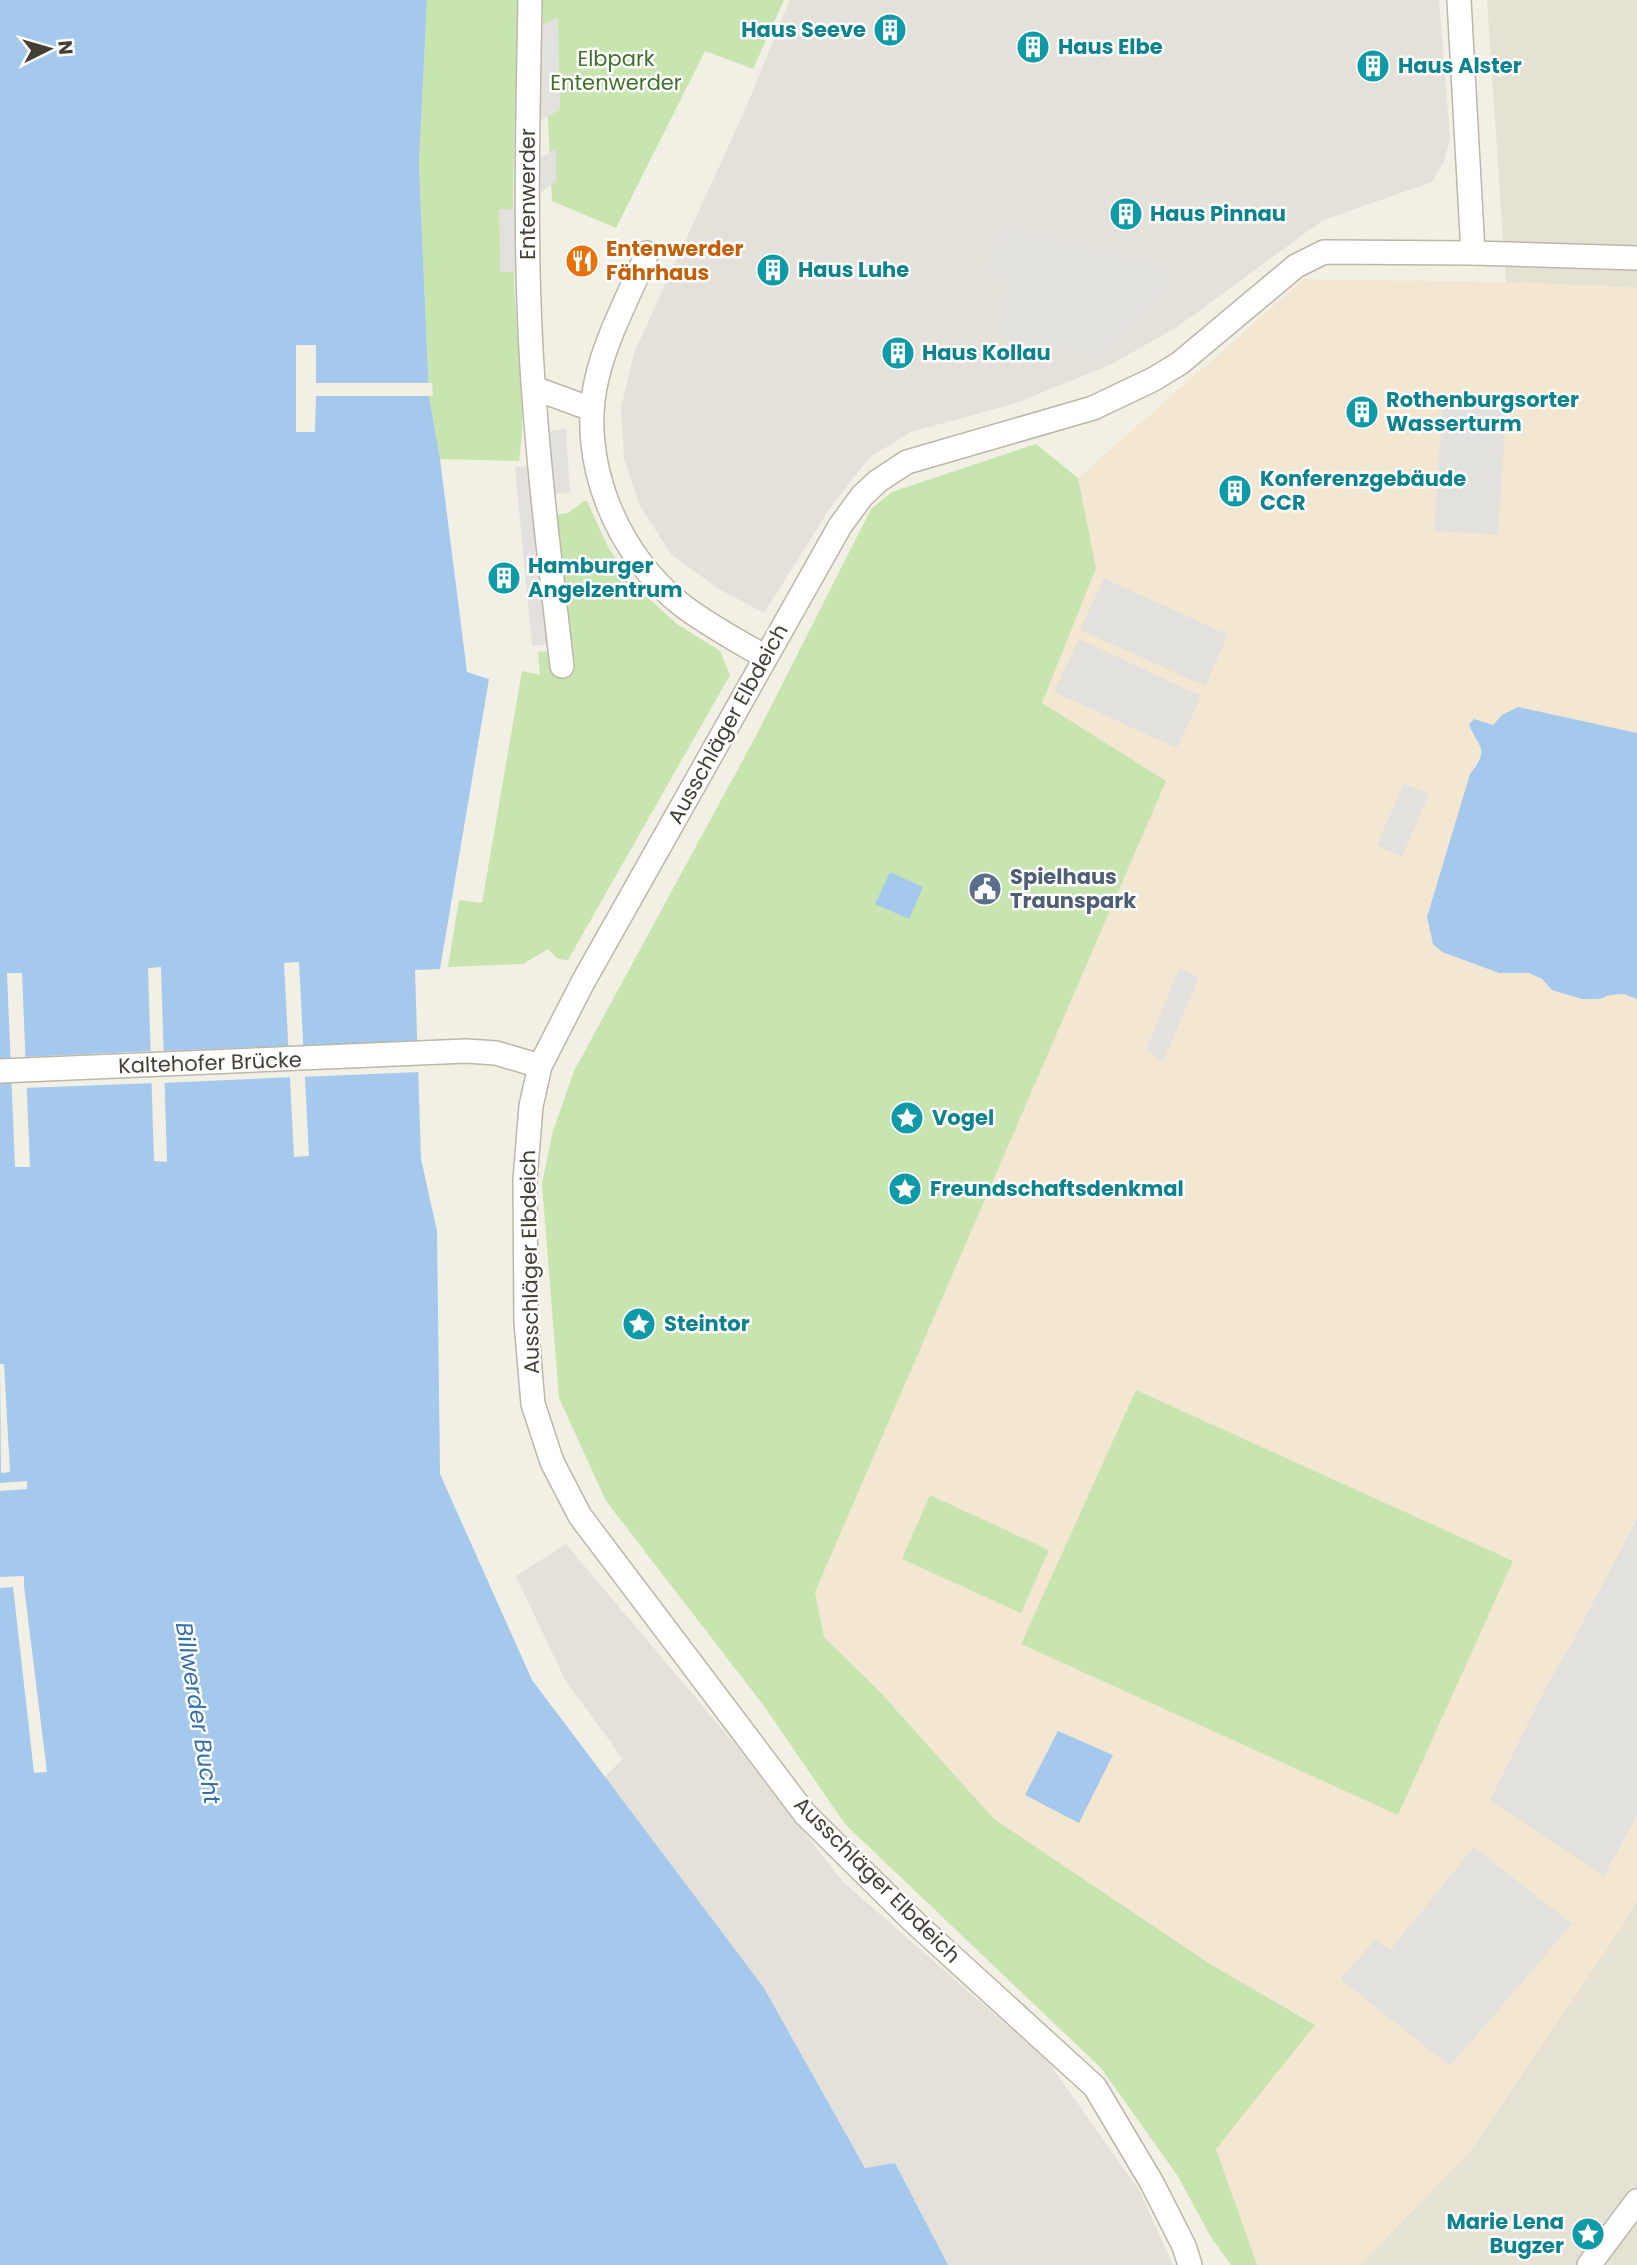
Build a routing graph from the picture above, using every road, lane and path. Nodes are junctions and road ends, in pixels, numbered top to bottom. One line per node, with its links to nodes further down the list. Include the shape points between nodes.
1 (530, 0): 6 (street, Entenwerder, via 526,189)
2 (1459, 0): 4 (street)
3 (647, 253): 7 (street, via 603,356)
4 (1473, 253): 5 (street, Ausschläger Elbdeich); 8 (street, Ausschläger Elbdeich, via 1330,251 1314,256 1180,362 1127,393 1093,408 893,469 862,496 840,526)
5 (1637, 258)
6 (534, 388): 7 (street); 9 (street, Entenwerder)
7 (591, 409): 8 (street, via 603,489 621,533 640,563 683,606)
8 (765, 657): 10 (street, Ausschläger Elbdeich)
9 (562, 666)
10 (540, 1066): 11 (street, Kaltehofer Brücke, via 496,1053 466,1051); 13 (street, Ausschläger Elbdeich, via 531,1106 525,1180 526,1322 533,1404 552,1462 579,1516 805,1814 913,1921 1095,2087 1152,2183)
11 (0, 1071)
12 (1637, 2201): 15 (street)
13 (1187, 2256): 14 (street, Ausschläger Elbdeich)
14 (1204, 2265)
15 (1589, 2265)

